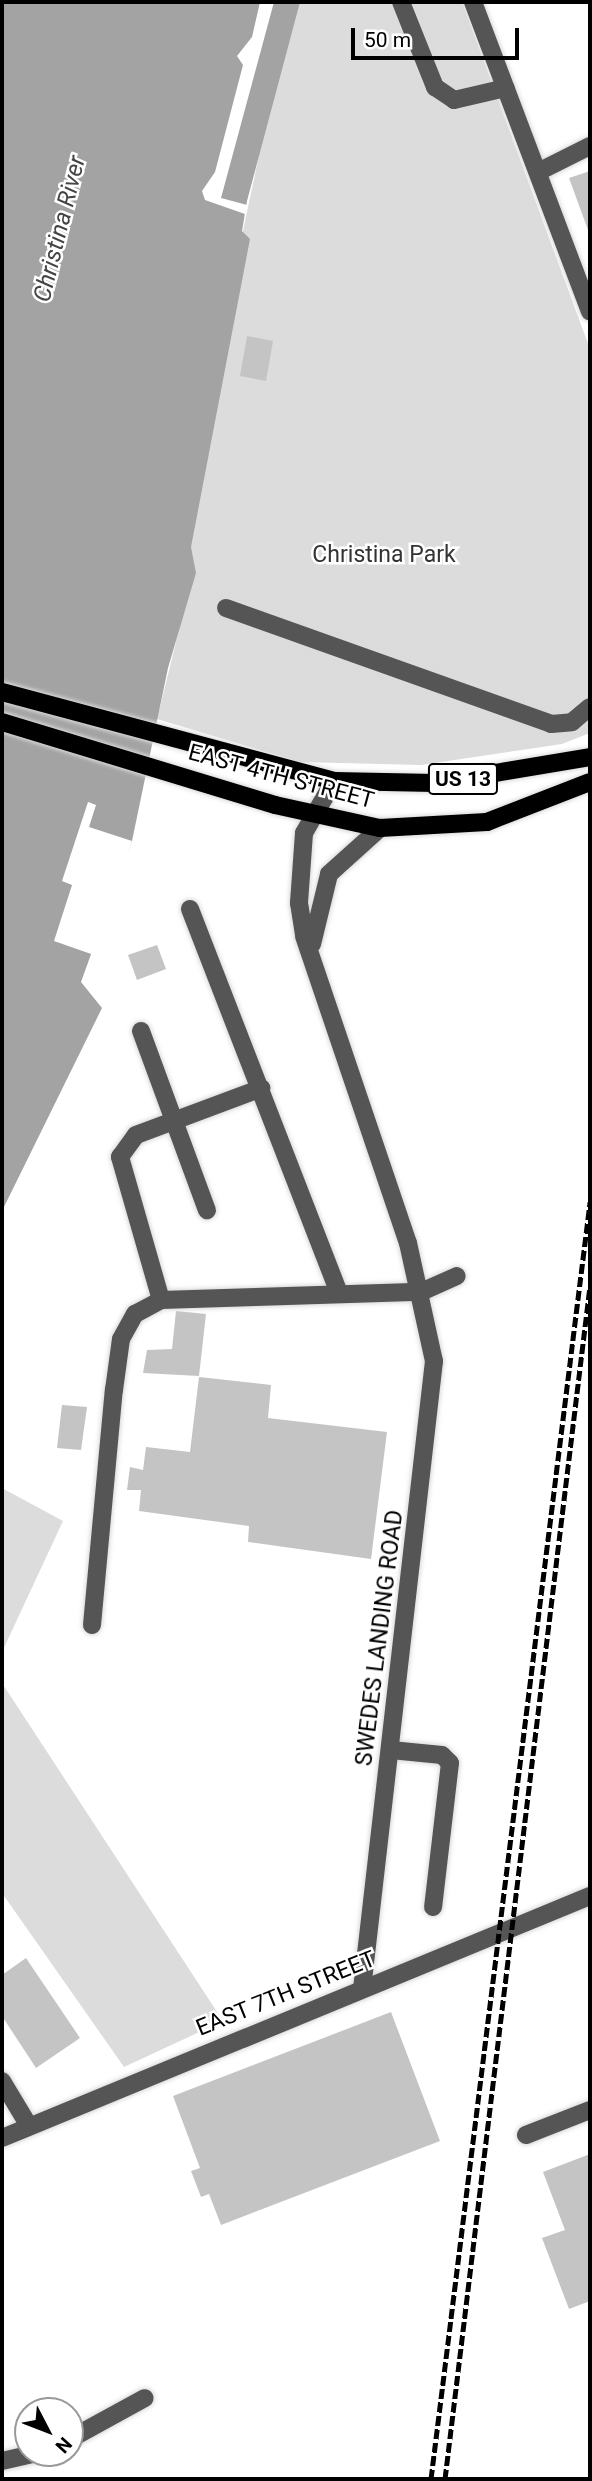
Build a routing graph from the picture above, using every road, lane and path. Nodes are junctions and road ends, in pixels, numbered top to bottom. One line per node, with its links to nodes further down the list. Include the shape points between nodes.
1 (401, 2): 3 (street, via 435,87 454,100)
2 (473, 2): 3 (street)
3 (506, 88): 5 (street)
4 (590, 146): 5 (street)
5 (538, 172): 6 (street)
6 (582, 267): 7 (street)
7 (590, 312)
8 (226, 608): 10 (street, via 551,724 572,722)
9 (2, 692): 13 (main road, EAST 4TH STREET / US 13)
10 (590, 708)
11 (2, 722): 15 (main road, EAST 4TH STREET / US 13)
12 (590, 757): 13 (main road, EAST 4TH STREET / US 13, via 435,783)
13 (334, 781): 15 (street, SWEDES LANDING ROAD)
14 (590, 782): 16 (main road, EAST 4TH STREET / US 13, via 487,822)
15 (312, 815): 16 (main road, EAST 4TH STREET / US 13); 18 (street, SWEDES LANDING ROAD, via 299,870)
16 (380, 828): 18 (street, SWEDES LANDING ROAD, via 329,874 317,905)
17 (190, 909): 20 (street)
18 (310, 968): 24 (street, SWEDES LANDING ROAD)
19 (141, 1031): 21 (street)
20 (262, 1088): 21 (street); 25 (street)
21 (173, 1120): 22 (street); 26 (street, via 136,1135 120,1157)
22 (206, 1210)
23 (457, 1276): 24 (street)
24 (421, 1292): 25 (street); 28 (street, SWEDES LANDING ROAD, via 433,1361 432,1409)
25 (339, 1294): 26 (street)
26 (161, 1300): 27 (street, via 135,1314 121,1339)
27 (92, 1625)
28 (391, 1750): 30 (street, via 442,1755 450,1762); 31 (street, SWEDES LANDING ROAD)
29 (590, 1896): 31 (street, EAST 7TH STREET)
30 (433, 1907)
31 (362, 1989): 34 (street, EAST 7TH STREET)
32 (2, 2081): 34 (street)
33 (590, 2110): 35 (street)
34 (29, 2126): 36 (street, EAST 7TH STREET)
35 (526, 2135)
36 (2, 2138)
37 (145, 2398): 38 (street)
38 (84, 2431)

